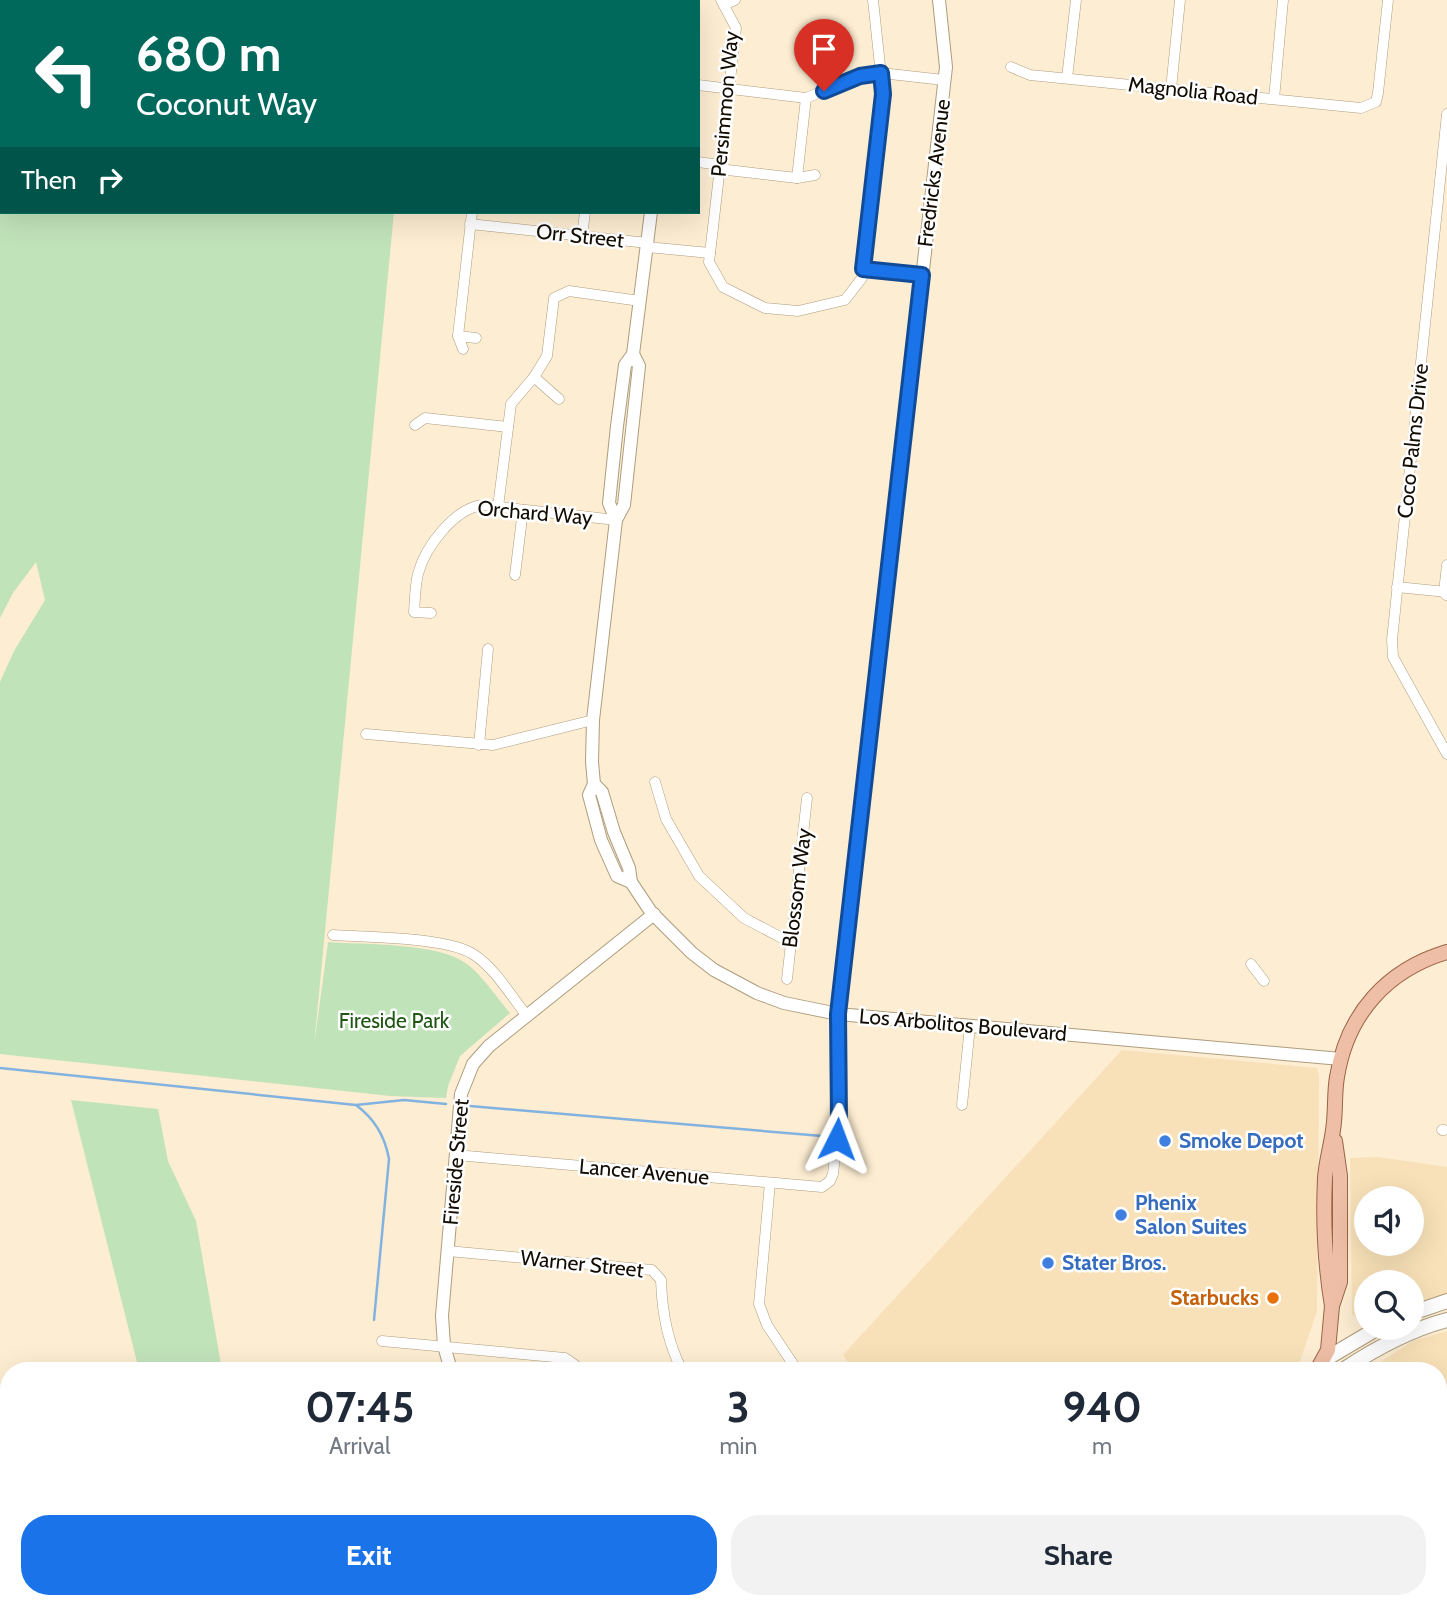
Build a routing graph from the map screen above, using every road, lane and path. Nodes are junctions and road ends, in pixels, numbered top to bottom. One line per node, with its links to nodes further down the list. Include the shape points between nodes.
1 (735, 0): 8 (street)
2 (873, 0): 10 (street)
3 (939, 0): 12 (street, Fredricks Avenue)
4 (1076, 0): 11 (street)
5 (1180, 0): 15 (street)
6 (1283, 0): 17 (street)
7 (1388, 0): 17 (street, Magnolia Road, via 1376,102 1361,108)
8 (722, 3): 14 (street, Persimmon Way, via 736,28)
9 (1011, 66): 11 (street, Magnolia Road, via 1030,75)
10 (881, 73): 12 (street); 16 (street, via 860,76); 31 (street, via 883,94)
11 (1067, 78): 15 (street, Magnolia Road)
12 (944, 80): 32 (street, Fredricks Avenue)
13 (700, 85): 14 (street)
14 (729, 89): 16 (street); 21 (street, Persimmon Way)
15 (1171, 89): 17 (street, Magnolia Road)
16 (806, 98): 23 (street)
17 (1274, 99)
18 (1447, 114): 19 (street, Coco Palms Drive)
19 (1447, 120): 46 (street, Coco Palms Drive)
20 (700, 162): 21 (street)
21 (720, 167): 23 (street); 30 (street, Persimmon Way)
22 (816, 175): 23 (street)
23 (797, 178)
24 (472, 214): 27 (street)
25 (585, 214): 28 (street)
26 (652, 214): 29 (street, Los Arbolitos Boulevard)
27 (470, 224): 28 (street, Orr Street); 34 (street)
28 (582, 237): 29 (street, Orr Street)
29 (647, 245): 30 (street, Orr Street); 33 (street, Los Arbolitos Boulevard)
30 (710, 253): 31 (street, via 709,262 723,287 765,308 798,311 845,300 862,278)
31 (863, 269): 32 (street)
32 (922, 275): 63 (street, Fredricks Avenue)
33 (640, 301): 37 (street, via 569,291 554,298 547,356); 43 (street, Los Arbolitos Boulevard, via 617,426 610,503)
34 (458, 336): 35 (street); 36 (street)
35 (477, 338)
36 (463, 349)
37 (534, 377): 38 (street); 40 (street, via 512,404)
38 (559, 399)
39 (415, 425): 40 (street, via 425,418)
40 (508, 427): 41 (street)
41 (498, 507): 42 (street, Orchard Way); 48 (street, Orchard Way, via 469,507 454,517 426,554 418,573 414,612)
42 (523, 510): 43 (street, Orchard Way); 45 (street)
43 (616, 520): 50 (street, Los Arbolitos Boulevard)
44 (1447, 565): 47 (street)
45 (515, 575)
46 (1403, 588): 47 (street); 53 (street, Coco Palms Drive, via 1393,657)
47 (1446, 594)
48 (431, 613)
49 (488, 649): 52 (street)
50 (593, 720): 52 (street, via 493,746); 56 (street, Los Arbolitos Boulevard, via 594,784 602,792 631,882)
51 (366, 734): 52 (street)
52 (479, 745)
53 (1447, 754)
54 (655, 782): 58 (street, via 666,818 699,876 744,918)
55 (807, 798): 58 (street, Blossom Way)
56 (654, 914): 63 (street, Los Arbolitos Boulevard, via 714,970 783,1003); 64 (street, Fireside Street)
57 (333, 935): 64 (street, via 442,943 472,954)
58 (790, 939): 61 (street, Blossom Way)
59 (1447, 952): 66 (main road, via 1414,963 1381,987 1356,1020)
60 (1251, 964): 62 (street)
61 (787, 979)
62 (1264, 981)
63 (838, 1014): 65 (street, Los Arbolitos Boulevard); 70 (street, Fredricks Avenue, via 839,1120)
64 (527, 1016): 69 (street, Fireside Street, via 489,1045 473,1064 461,1094)
65 (970, 1026): 66 (street, Los Arbolitos Boulevard); 67 (street)
66 (1341, 1059): 68 (main road)
67 (962, 1105)
68 (1334, 1129): 72 (main road, via 1340,1176); 72 (main road, via 1325,1176)
69 (456, 1155): 71 (street, Lancer Avenue); 73 (street, Fireside Street)
70 (830, 1181): 71 (street, Lancer Avenue, via 822,1187)
71 (770, 1183): 84 (street, via 759,1304)
72 (1333, 1214): 75 (main road, via 1325,1268); 75 (main road, via 1340,1282)
73 (448, 1251): 80 (street, Fireside Street); 83 (street, Warner Street, via 652,1270 661,1280 662,1311)
74 (1447, 1301): 76 (main road)
75 (1332, 1306): 85 (main road)
76 (1424, 1309)
77 (1447, 1320): 87 (main road, via 1418,1328)
78 (1360, 1340): 86 (main road)
79 (382, 1341): 80 (street)
80 (444, 1346): 81 (street, Fireside Street); 82 (street)
81 (449, 1362)
82 (571, 1362)
83 (678, 1362)
84 (792, 1362)
85 (1323, 1362)
86 (1328, 1362)
87 (1355, 1362)

